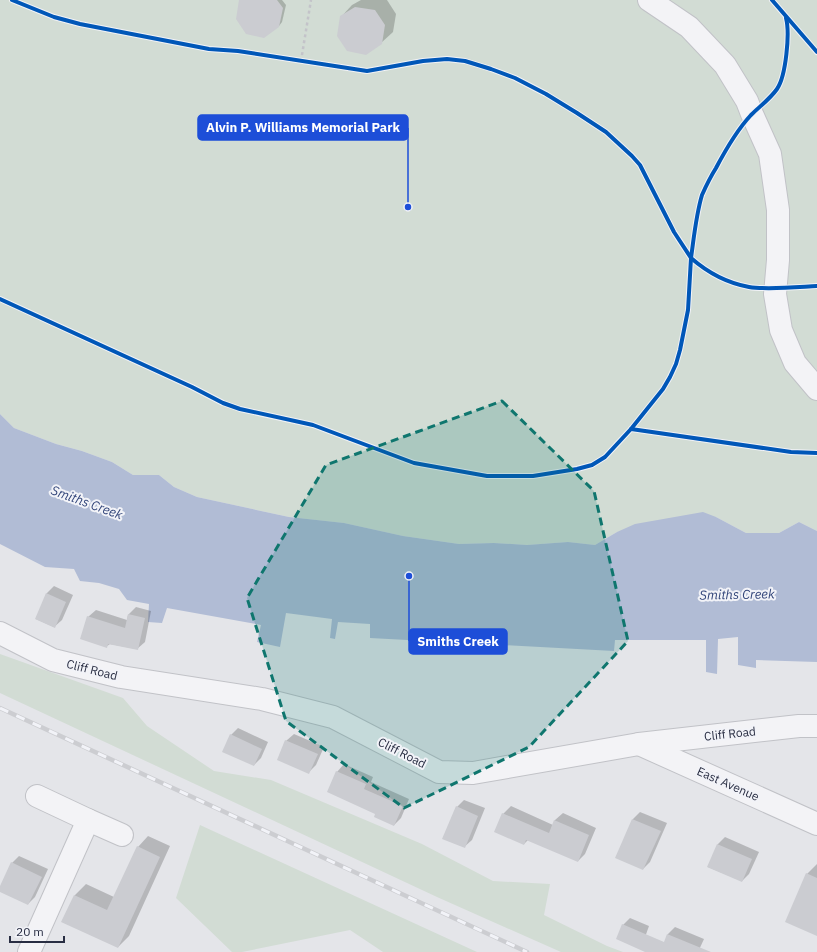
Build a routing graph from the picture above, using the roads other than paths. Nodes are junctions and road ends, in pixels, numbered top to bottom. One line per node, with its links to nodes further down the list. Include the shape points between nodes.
1 (649, 0): 2 (street, via 689,27 725,65 747,101 770,154 778,210 775,294 780,330 795,363)
2 (817, 389)
3 (0, 633): 5 (street, Cliff Road, via 53,660 75,666 121,677 262,699 333,717 439,772 473,774)
4 (817, 726): 5 (street, Cliff Road)
5 (640, 744): 8 (street, East Avenue)
6 (37, 796): 7 (street)
7 (88, 820): 9 (street); 10 (street)
8 (817, 824)
9 (122, 835)
10 (29, 952)

